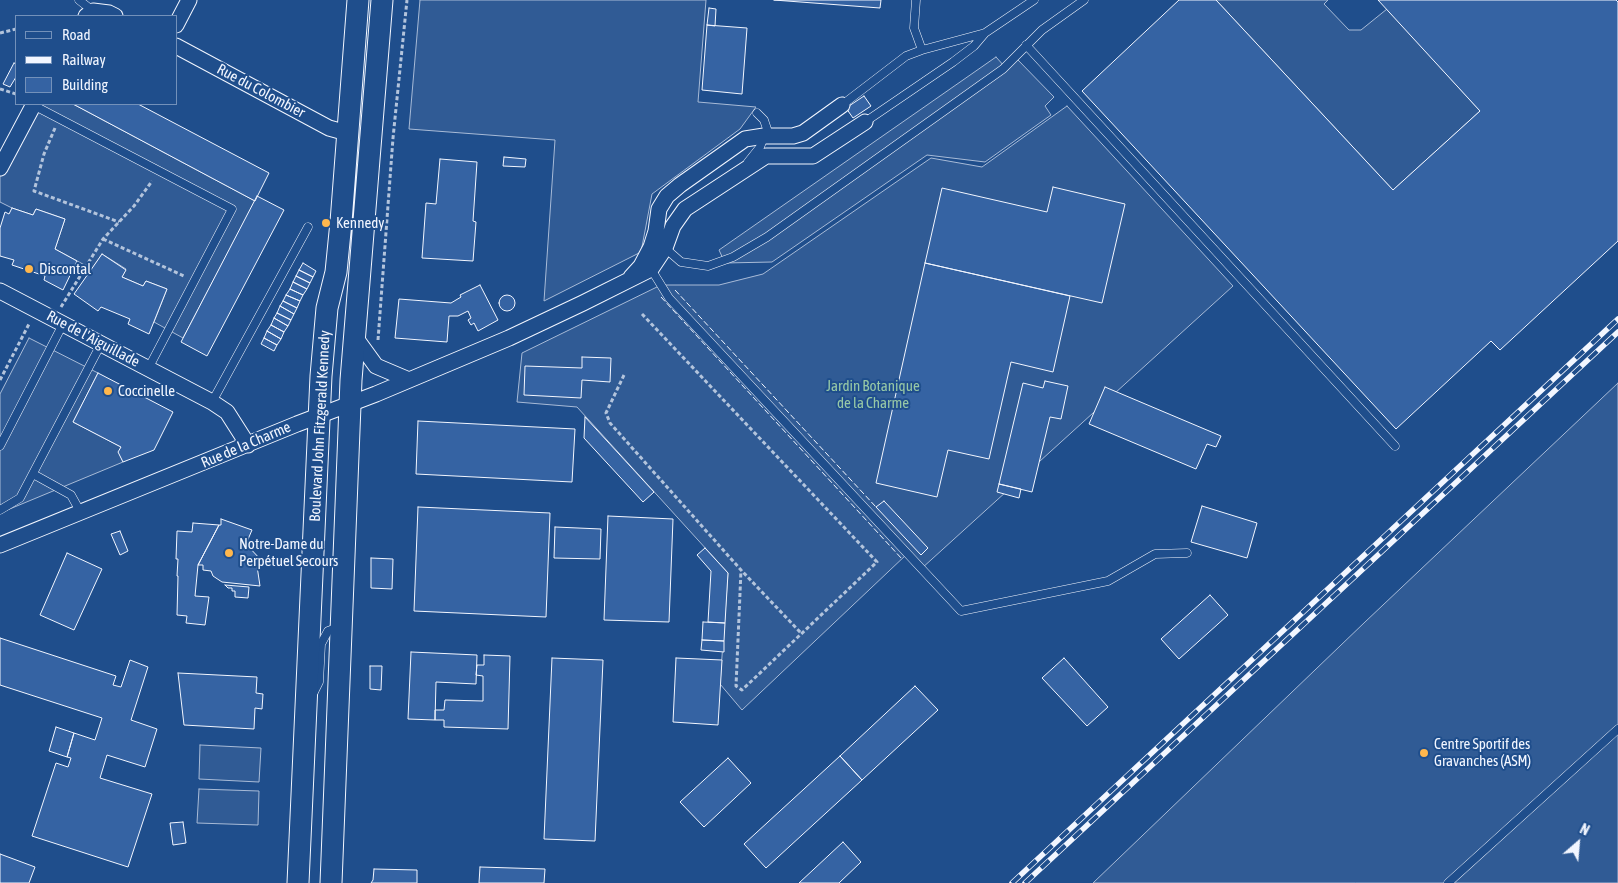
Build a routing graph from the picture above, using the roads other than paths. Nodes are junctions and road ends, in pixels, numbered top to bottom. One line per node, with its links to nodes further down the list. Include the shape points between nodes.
1 (79, 0): 8 (lane)
2 (189, 0): 10 (street)
3 (358, 0): 20 (main road, Boulevard John Fitzgerald Kennedy)
4 (382, 0): 30 (main road, Boulevard John Fitzgerald Kennedy)
5 (916, 0): 14 (lane, via 914,28)
6 (1034, 0): 11 (lane)
7 (1084, 0): 12 (lane, via 1042,30)
8 (89, 14): 9 (street)
9 (112, 15)
10 (178, 21)
11 (985, 32): 14 (lane); 19 (lane, via 954,62)
12 (1026, 46): 25 (lane, via 1003,70 734,257 708,266 696,265 681,262); 39 (lane)
13 (178, 47): 20 (street, Rue du Colombier, via 329,128)
14 (922, 50): 17 (lane, via 906,56)
15 (33, 105): 22 (street)
16 (36, 105): 32 (lane, via 232,209)
17 (842, 105): 21 (street, Rue de la Charme, via 803,133)
18 (756, 113): 21 (lane, via 764,120 767,129)
19 (865, 122): 23 (street, Rue de la Charme, via 813,156 766,156)
20 (347, 133): 36 (main road, Boulevard John Fitzgerald Kennedy, via 336,272 327,308)
21 (764, 136): 23 (lane, via 760,147); 27 (street, Rue de la Charme, via 746,139 667,196 659,209 651,247)
22 (0, 168)
23 (741, 172): 25 (street, Rue de la Charme, via 685,209 673,226)
24 (308, 227): 34 (lane)
25 (665, 248): 26 (street, Rue de la Charme)
26 (651, 269): 27 (street, Rue de la Charme); 44 (lane, via 669,298 961,611 1108,581 1155,554)
27 (628, 281): 33 (street, Rue de la Charme, via 509,338)
28 (0, 290): 29 (street, Rue de l'Aiguillade)
29 (59, 321): 31 (street, Rue de l'Aiguillade); 38 (lane)
30 (355, 337): 33 (street, via 376,366); 35 (main road, Boulevard John Fitzgerald Kennedy)
31 (101, 344): 32 (street, Rue de l'Aiguillade); 40 (lane)
32 (148, 369): 34 (street, Rue de l'Aiguillade)
33 (409, 380): 35 (street, Rue de la Charme)
34 (212, 402): 37 (street, Rue de l'Aiguillade, via 227,412)
35 (350, 403): 36 (street, Rue de la Charme); 45 (main road, Boulevard John Fitzgerald Kennedy)
36 (320, 415): 37 (street, Rue de la Charme); 46 (main road, Boulevard John Fitzgerald Kennedy)
37 (248, 445): 42 (street, Rue de la Charme)
38 (0, 446)
39 (1395, 446)
40 (33, 474): 41 (lane, via 20,498); 42 (lane, via 71,495)
41 (0, 510)
42 (81, 513): 43 (street, Rue de la Charme)
43 (0, 545)
44 (1187, 553)
45 (341, 626): 46 (lane, via 328,632 321,644 319,682); 49 (main road, Boulevard John Fitzgerald Kennedy)
46 (307, 701): 48 (main road, Boulevard John Fitzgerald Kennedy)
47 (1618, 729): 50 (lane)
48 (298, 883)
49 (330, 883)
50 (1448, 883)

